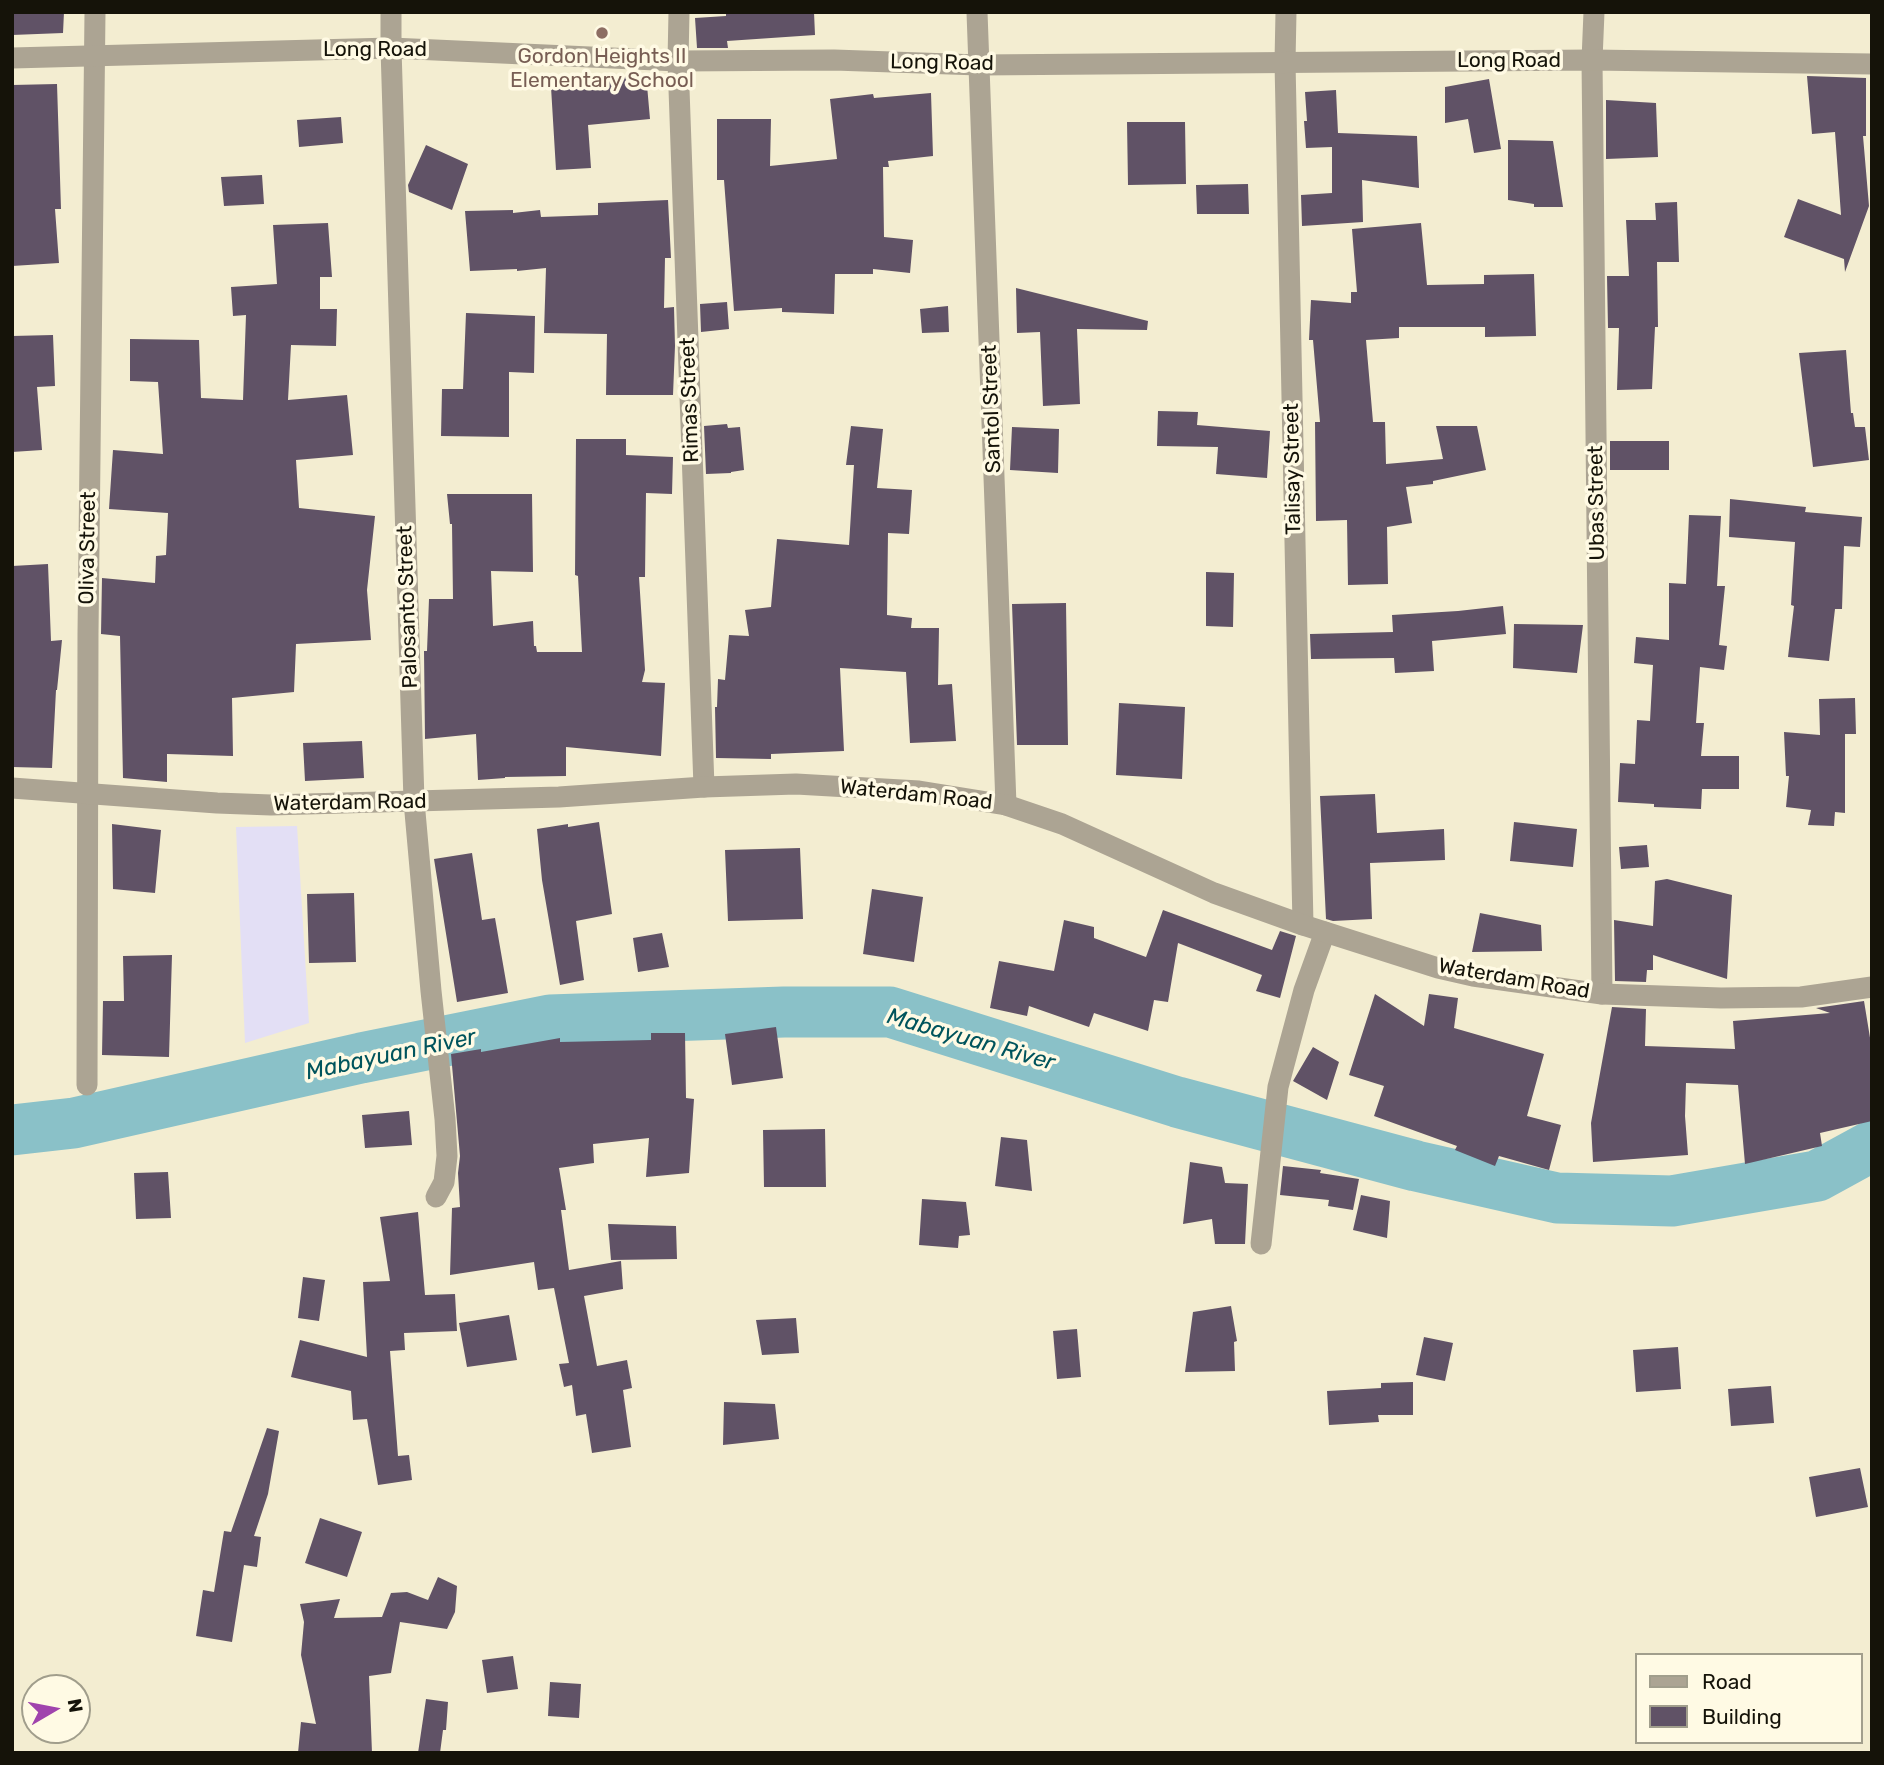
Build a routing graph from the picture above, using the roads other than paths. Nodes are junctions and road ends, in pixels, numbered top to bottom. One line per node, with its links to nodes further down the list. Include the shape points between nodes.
1 (95, 12): 8 (street, Oliva Street)
2 (391, 12): 7 (street, Palosanto Street)
3 (679, 12): 11 (street, Rimas Street)
4 (976, 12): 14 (street, Santol Street)
5 (1286, 12): 12 (street, Talisay Street)
6 (1594, 12): 10 (street, Ubas Street)
7 (391, 48): 8 (street, Long Road); 11 (street, Long Road); 18 (street, Palosanto Street)
8 (94, 57): 9 (street, Long Road); 17 (street, Oliva Street)
9 (12, 58)
10 (1592, 60): 12 (street, Long Road); 13 (street, Long Road); 23 (street, Ubas Street)
11 (678, 61): 14 (street, Long Road); 15 (street, Rimas Street)
12 (1285, 62): 14 (street, Long Road); 20 (street, Talisay Street)
13 (1872, 64)
14 (979, 65): 19 (street, Santol Street)
15 (704, 787): 18 (street, Waterdam Road); 19 (street, Waterdam Road, via 796,784 905,790)
16 (12, 788): 17 (street, Waterdam Road)
17 (89, 794): 18 (street, Waterdam Road, via 271,805); 24 (street, Oliva Street)
18 (414, 802): 25 (street, Palosanto Street, via 446,1119 444,1182)
19 (1006, 805): 20 (street, Waterdam Road, via 1062,824 1214,893)
20 (1303, 925): 21 (street, Waterdam Road)
21 (1325, 932): 23 (street, Waterdam Road, via 1438,968); 26 (street, via 1278,1087)
22 (1872, 987): 23 (street, Waterdam Road, via 1801,998)
23 (1602, 994)
24 (87, 1085)
25 (436, 1197)
26 (1261, 1244)

